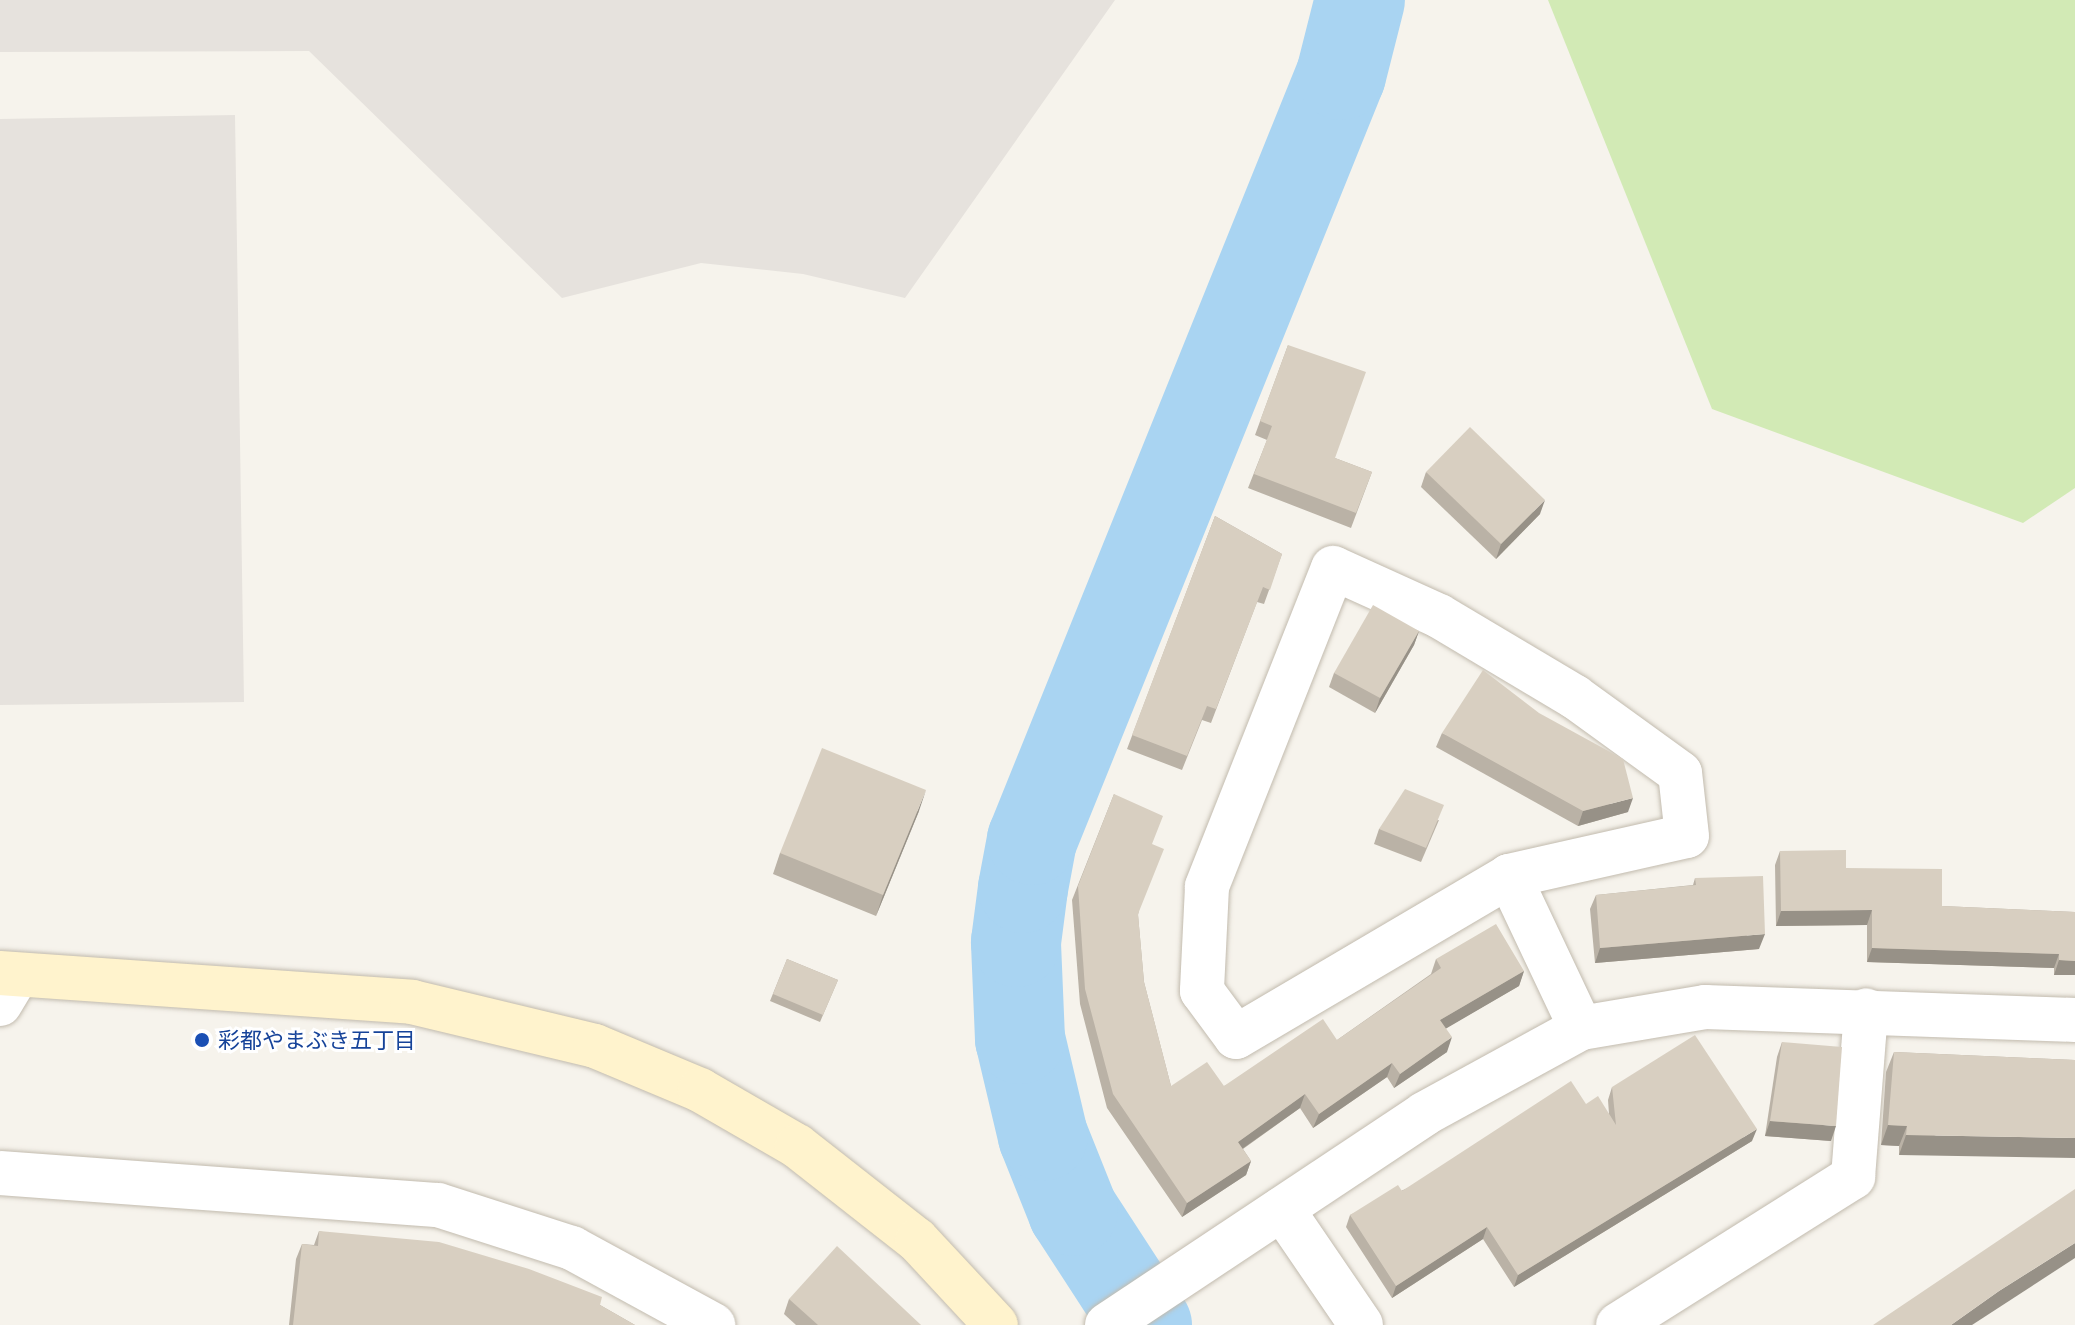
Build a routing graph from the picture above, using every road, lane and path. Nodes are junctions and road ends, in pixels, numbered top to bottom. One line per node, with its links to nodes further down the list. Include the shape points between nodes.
1 (1509, 876): 1 (street, via 1236,1037 1202,991 1207,887 1333,568 1452,624 1575,697 1680,773 1687,836 1617,846); 5 (street)
2 (6, 984): 10 (street, via 412,1002 595,1046 700,1090 797,1146 917,1240)
3 (1866, 1011): 4 (street); 5 (street, via 1705,1007); 12 (street, via 1853,1177)
4 (2075, 1020)
5 (1581, 1028): 7 (street, via 1424,1114)
6 (0, 1173): 9 (street, via 438,1205 583,1253)
7 (1282, 1209): 8 (street); 11 (street)
8 (1109, 1324)
9 (713, 1325)
10 (996, 1325)
11 (1361, 1325)
12 (1618, 1325)

